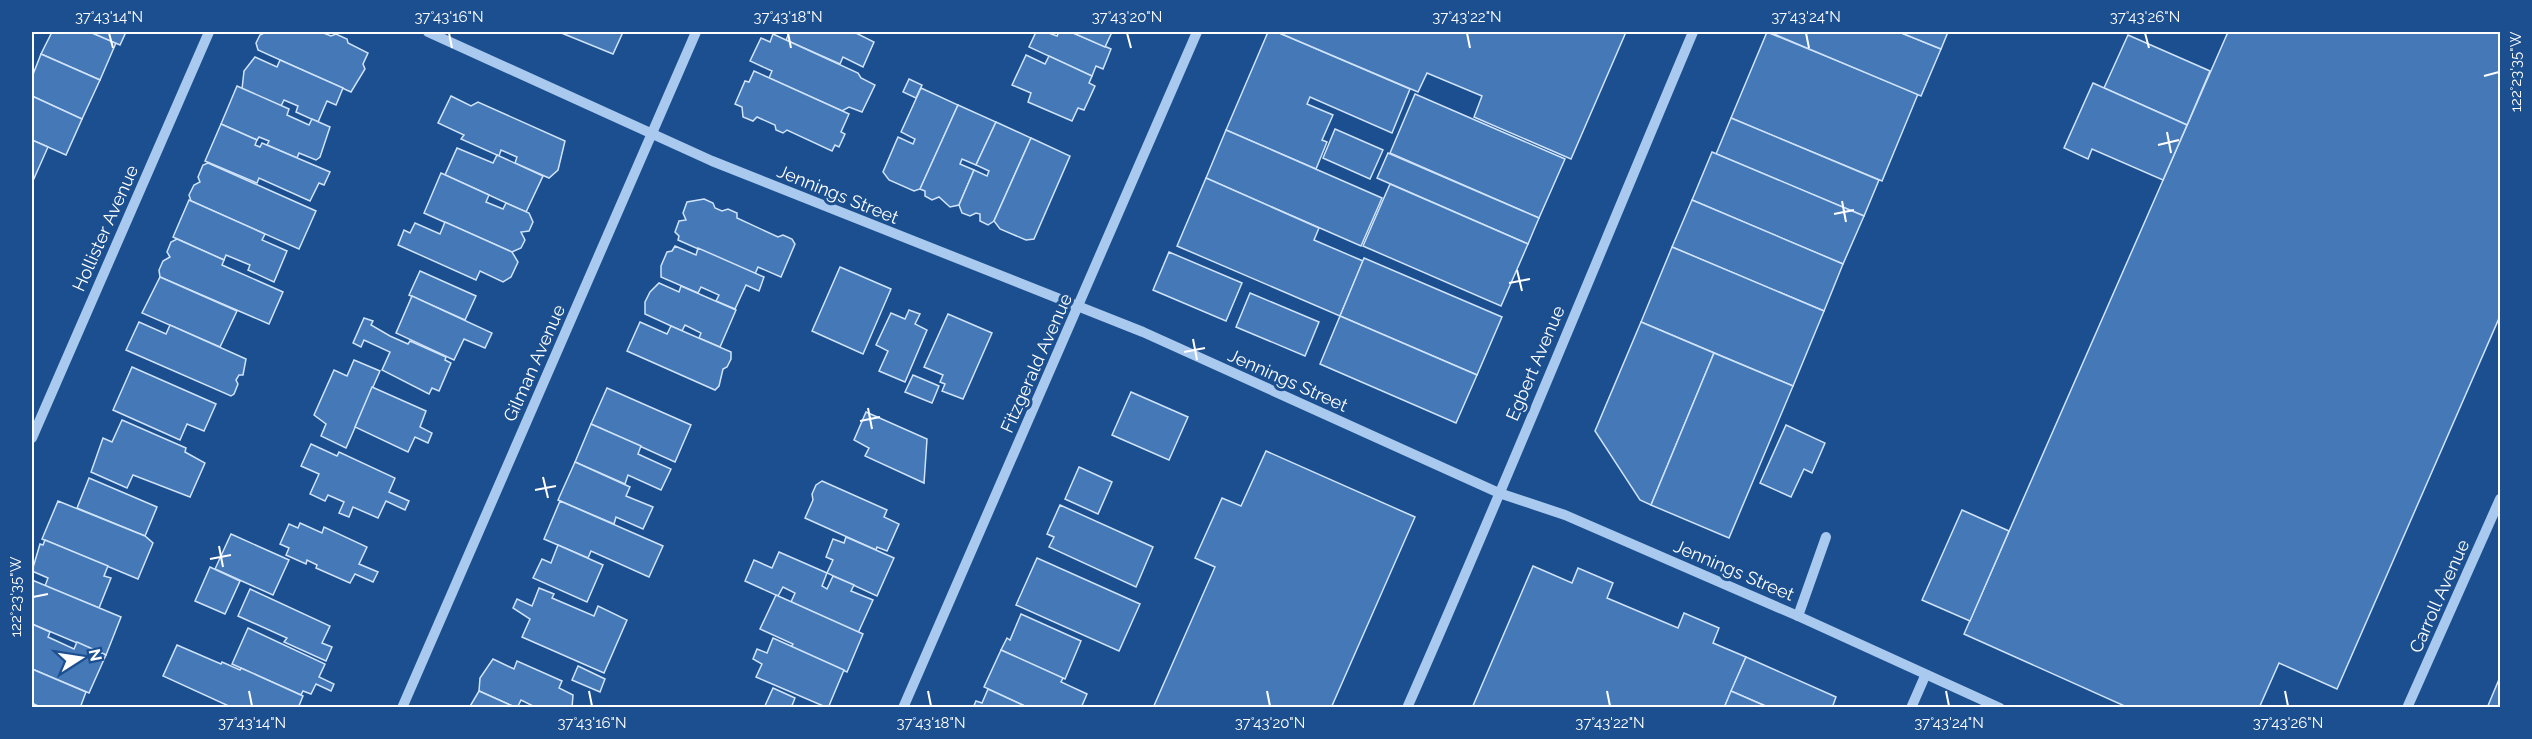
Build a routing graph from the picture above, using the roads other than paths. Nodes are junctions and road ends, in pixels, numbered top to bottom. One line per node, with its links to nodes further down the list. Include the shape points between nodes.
1 (209, 32): 8 (street, Hollister Avenue)
2 (428, 32): 6 (street, Jennings Street)
3 (696, 32): 6 (street, Gilman Avenue)
4 (1197, 32): 7 (street, Fitzgerald Avenue)
5 (1693, 32): 9 (street, Egbert Avenue)
6 (652, 135): 7 (street, Jennings Street); 14 (street, Gilman Avenue)
7 (1079, 308): 9 (street, Jennings Street, via 1143,332); 15 (street, Fitzgerald Avenue)
8 (32, 438)
9 (1499, 494): 12 (street, Jennings Street, via 1565,515); 16 (street, Egbert Avenue)
10 (2500, 499): 19 (street, Carroll Avenue)
11 (1826, 537): 12 (street)
12 (1798, 616): 13 (street, Jennings Street)
13 (1925, 676): 17 (street); 18 (street, Jennings Street)
14 (402, 708)
15 (903, 708)
16 (1407, 708)
17 (1911, 708)
18 (2000, 708)
19 (2408, 708)

